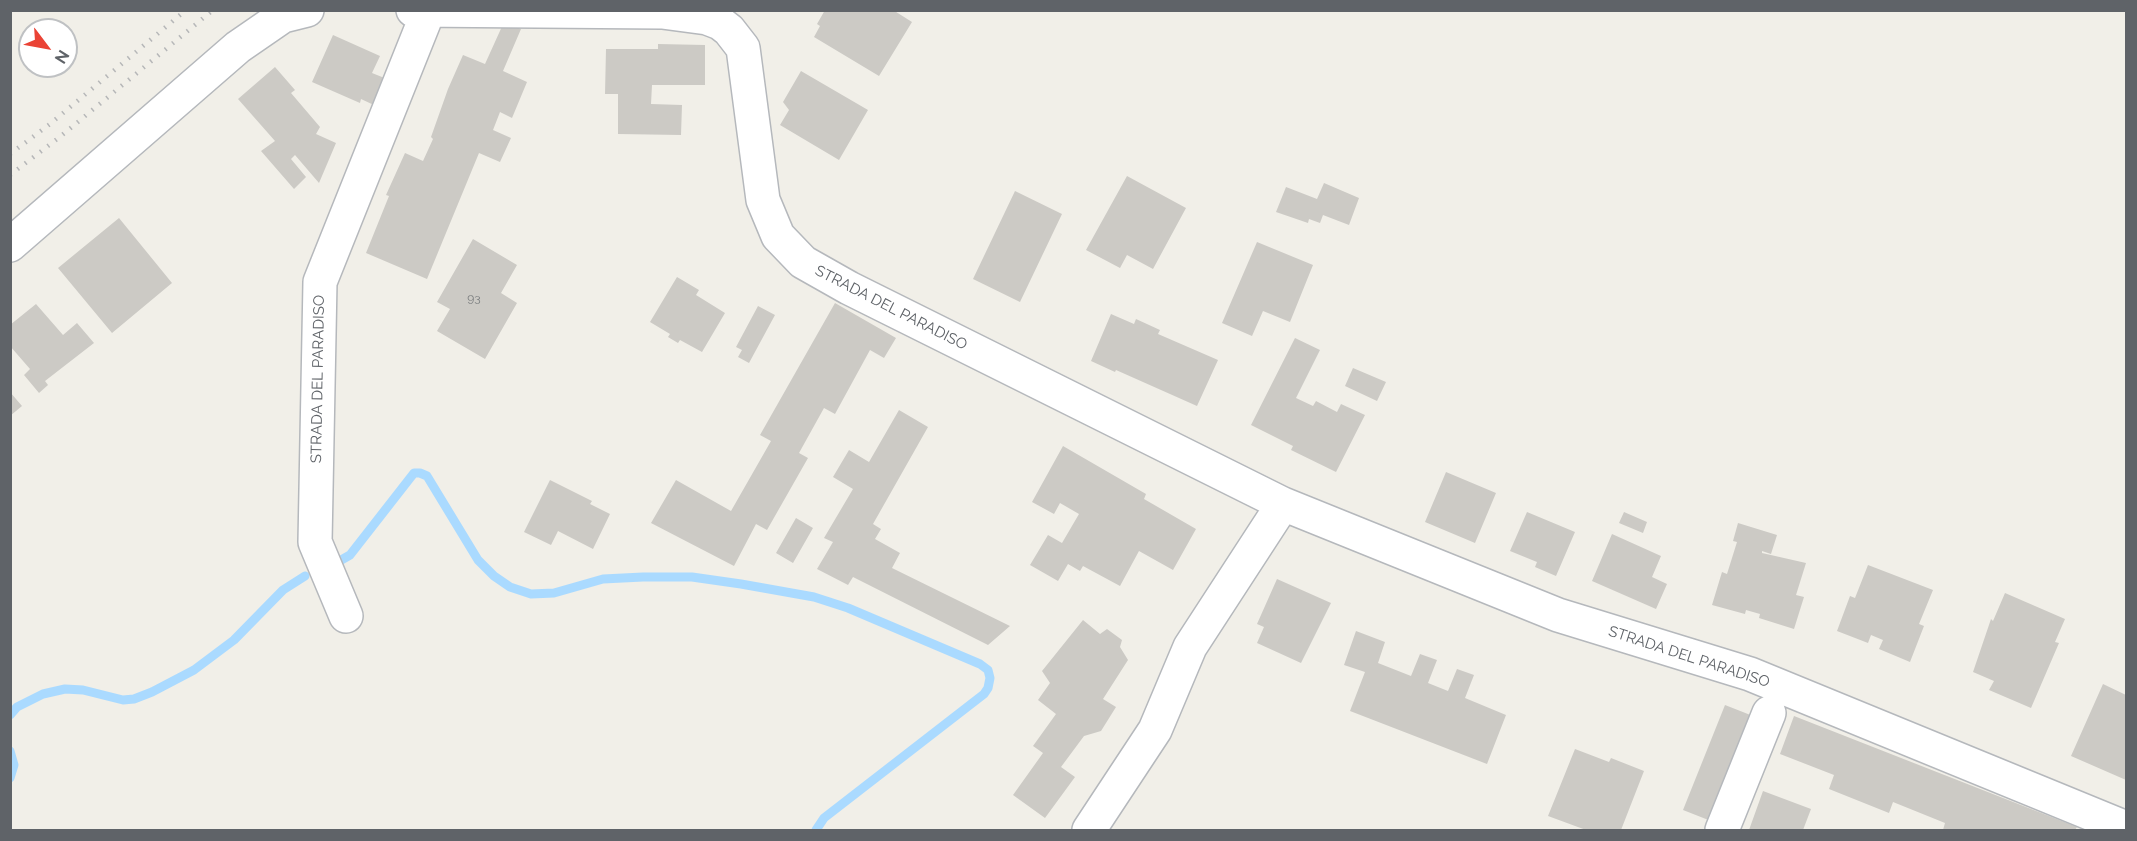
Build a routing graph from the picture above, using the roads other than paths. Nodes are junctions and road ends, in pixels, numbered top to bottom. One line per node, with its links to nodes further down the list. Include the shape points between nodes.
1 (307, 10): 3 (street, via 283,16 238,47)
2 (421, 11): 4 (street, STRADA DEL PARADISO, via 662,12 720,23 743,48 763,200 778,236 803,262); 5 (street, STRADA DEL PARADISO, via 320,282 315,542)
3 (10, 245)
4 (1283, 504): 7 (street, STRADA DEL PARADISO, via 1558,615 1750,674); 8 (street, via 1190,647 1155,730)
5 (346, 616)
6 (1769, 713): 9 (street)
7 (2127, 828)
8 (1089, 831)
9 (1722, 831)

